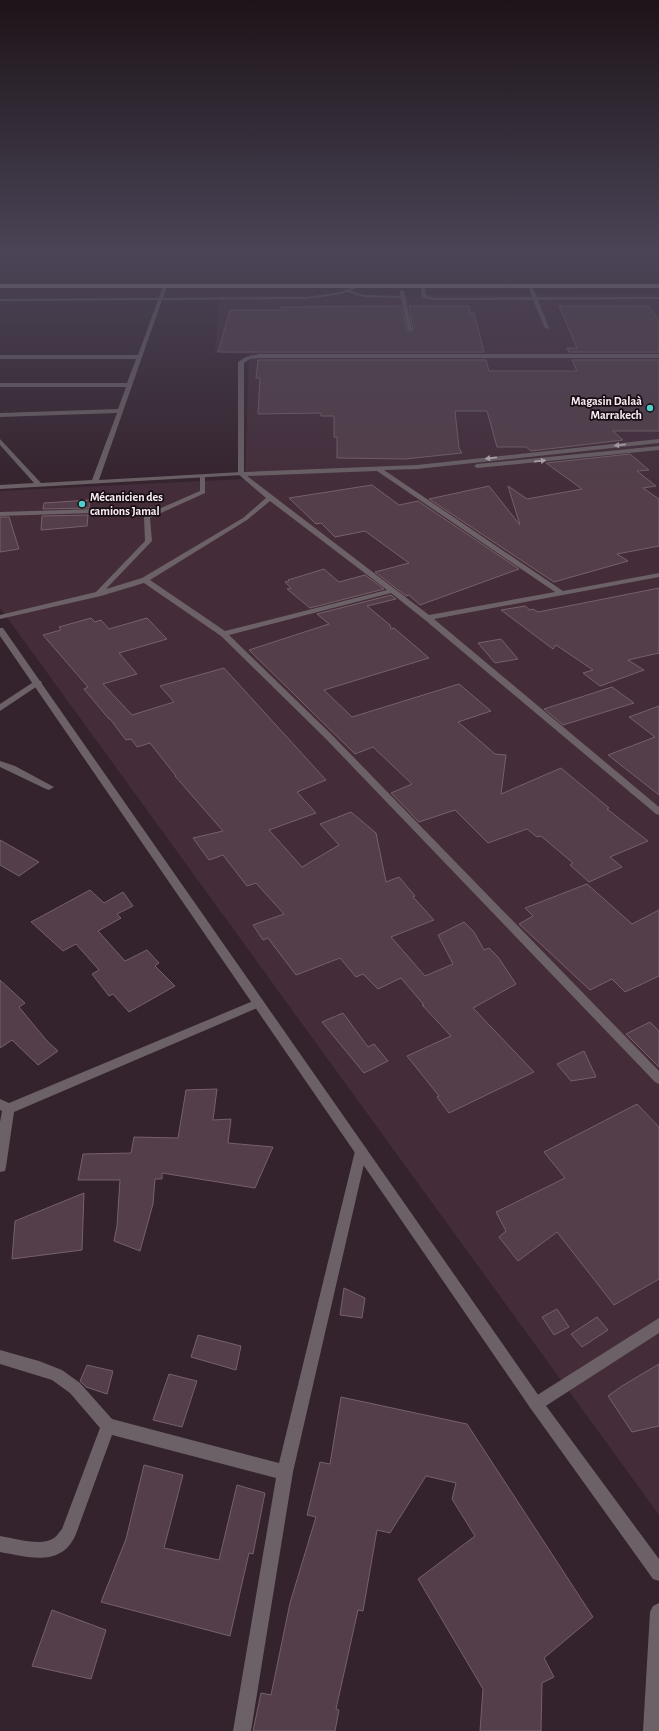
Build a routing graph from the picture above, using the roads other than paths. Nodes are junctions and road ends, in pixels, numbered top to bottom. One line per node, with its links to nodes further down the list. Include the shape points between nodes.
1 (147, 335): 4 (street)
2 (0, 356): 4 (street)
3 (659, 356): 16 (street, via 248,358 241,362)
4 (139, 357): 6 (street)
5 (0, 385): 6 (street)
6 (129, 385): 7 (street)
7 (120, 411): 8 (street); 18 (street)
8 (0, 415)
9 (0, 441): 19 (street)
10 (659, 441): 11 (street)
11 (648, 442): 12 (street); 14 (street, one-way to 14)
12 (656, 448): 13 (street); 14 (street, one-way to 12, via 498,465)
13 (659, 454)
14 (417, 467): 15 (street)
15 (379, 470): 16 (street); 27 (street)
16 (241, 474): 17 (street); 21 (street)
17 (203, 476): 18 (street); 22 (street, via 203,492)
18 (95, 482): 19 (street)
19 (39, 485): 20 (street)
20 (0, 487)
21 (270, 498): 25 (street, via 245,519); 26 (street)
22 (162, 509): 23 (street); 28 (street, via 147,517 149,541)
23 (0, 514)
24 (659, 575): 27 (street)
25 (145, 580): 28 (street); 32 (street)
26 (392, 591): 30 (street); 32 (street)
27 (561, 593): 30 (street)
28 (98, 594): 29 (street)
29 (0, 617)
30 (428, 618): 37 (street)
31 (0, 630): 33 (street)
32 (224, 634): 39 (street, via 329,737)
33 (38, 683): 34 (street); 38 (street)
34 (0, 708)
35 (0, 764): 36 (street)
36 (49, 787)
37 (659, 812)
38 (258, 1002): 40 (street); 41 (street)
39 (659, 1079)
40 (4, 1106): 42 (street)
41 (361, 1151): 45 (street); 47 (street)
42 (0, 1167)
43 (659, 1325): 45 (street)
44 (0, 1357): 46 (street, via 57,1375 75,1388)
45 (536, 1404): 49 (street)
46 (108, 1426): 47 (street); 48 (street, via 68,1534 60,1544 51,1549 41,1550)
47 (285, 1472): 51 (street)
48 (0, 1544)
49 (659, 1573)
50 (659, 1612): 52 (street)
51 (242, 1731)
52 (652, 1731)

